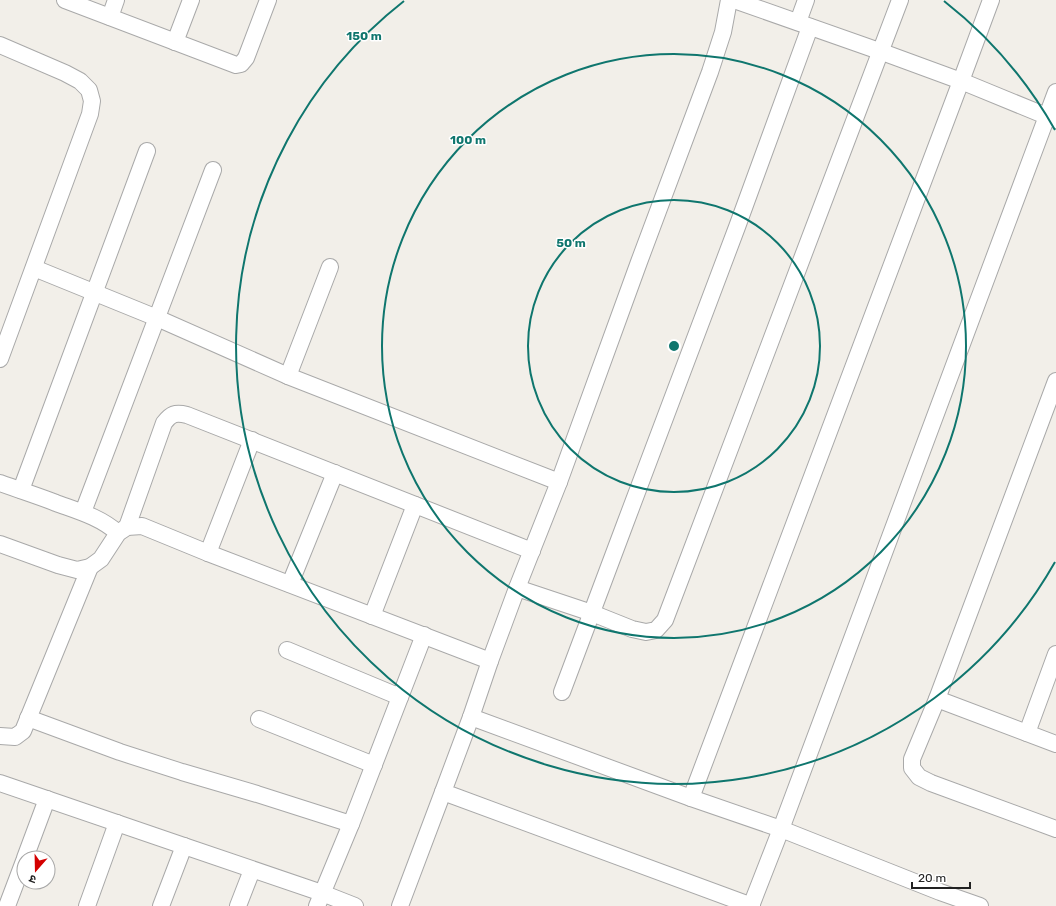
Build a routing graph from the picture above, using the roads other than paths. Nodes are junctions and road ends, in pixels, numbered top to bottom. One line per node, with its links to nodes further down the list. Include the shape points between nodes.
1 (65, 0): 10 (street)
2 (116, 0): 10 (street)
3 (192, 0): 12 (street)
4 (268, 0): 12 (street, via 246,58 241,64 236,65)
5 (729, 0): 29 (street, via 723,32 710,72)
6 (734, 0): 11 (street)
7 (806, 0): 11 (street)
8 (900, 0): 14 (street)
9 (991, 0): 15 (street)
10 (110, 17): 12 (street)
11 (804, 24): 14 (street); 41 (street, via 737,227)
12 (175, 42)
13 (0, 45): 21 (street, via 80,81 89,90 92,101 90,114)
14 (882, 52): 15 (street); 41 (street, via 665,620 656,630 646,632)
15 (961, 81): 17 (street); 59 (street)
16 (1056, 92): 17 (street)
17 (1051, 118): 63 (street)
18 (147, 151): 22 (street)
19 (213, 170): 23 (street)
20 (330, 267): 25 (street)
21 (34, 268): 22 (street); 24 (street)
22 (95, 292): 23 (street); 31 (street)
23 (157, 318): 25 (street); 33 (street)
24 (0, 359)
25 (288, 376): 29 (street)
26 (1056, 381): 49 (street)
27 (252, 440): 28 (street); 34 (street, via 187,415 178,413 170,416 164,423); 37 (street)
28 (335, 473): 32 (street); 39 (street)
29 (559, 482): 36 (street)
30 (0, 483): 31 (street)
31 (21, 490): 33 (street)
32 (415, 505): 36 (street); 42 (street)
33 (83, 512): 34 (street)
34 (123, 530): 37 (street, via 142,526); 38 (street, via 101,558)
35 (0, 544): 38 (street, via 76,570)
36 (532, 551): 40 (street)
37 (208, 553): 39 (street)
38 (90, 567): 51 (street)
39 (290, 584): 42 (street)
40 (517, 588): 41 (street); 46 (street)
41 (592, 613): 47 (street)
42 (372, 616): 43 (street)
43 (424, 635): 46 (street); 48 (street)
44 (287, 650): 48 (street)
45 (1056, 654): 53 (street)
46 (490, 661): 50 (street)
47 (562, 692)
48 (400, 697): 56 (street)
49 (937, 699): 53 (street); 64 (street, via 912,759 912,768 919,777)
50 (471, 717): 58 (street); 59 (street)
51 (28, 718): 54 (street, via 23,731 15,737); 62 (street, via 120,752)
52 (259, 719): 56 (street)
53 (1027, 733): 55 (street)
54 (0, 736)
55 (1056, 744)
56 (374, 765): 62 (street)
57 (0, 783): 60 (street)
58 (443, 792): 75 (street); 76 (street)
59 (691, 798): 63 (street)
60 (47, 799): 61 (street); 66 (street)
61 (117, 823): 65 (street); 71 (street)
62 (351, 824): 69 (street)
63 (781, 829): 76 (street); 77 (street)
64 (1056, 829)
65 (184, 846): 67 (street); 72 (street)
66 (28, 850)
67 (252, 870): 69 (street); 73 (street)
68 (16, 882): 70 (street)
69 (319, 900): 74 (street)
70 (7, 906)
71 (87, 906)
72 (161, 906)
73 (238, 906)
74 (355, 906)
75 (400, 906)
76 (752, 906)
77 (980, 906)

